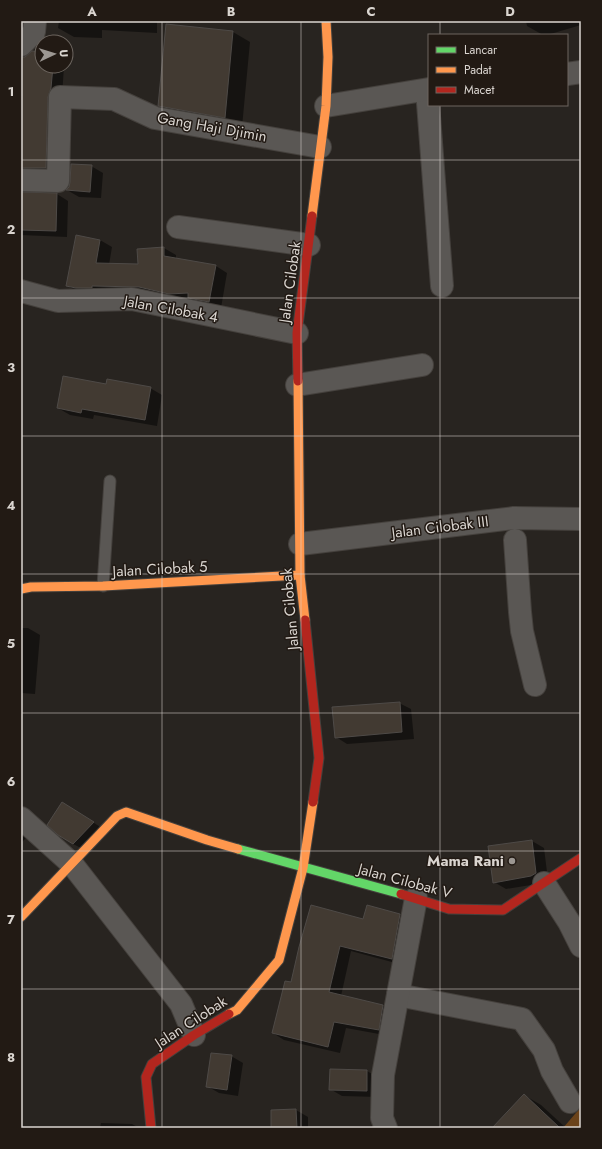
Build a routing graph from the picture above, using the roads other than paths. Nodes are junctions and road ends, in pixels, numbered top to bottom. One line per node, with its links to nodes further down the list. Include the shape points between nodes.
1 (35, 21): 3 (street, via 34,32)
2 (326, 21): 7 (street, Jalan Cilobak)
3 (21, 45)
4 (581, 72): 5 (street)
5 (568, 74)
6 (428, 89): 7 (street)
7 (326, 106): 9 (street, Jalan Cilobak)
8 (429, 106): 13 (street)
9 (320, 147): 10 (street, Gang Haji Djimin, via 155,118 114,99 60,97 58,180); 12 (street, Jalan Cilobak)
10 (21, 180)
11 (178, 227): 12 (street)
12 (309, 245): 15 (street, Jalan Cilobak)
13 (442, 286)
14 (21, 291): 15 (street, Jalan Cilobak 4, via 58,301 132,299)
15 (297, 333): 17 (street, Jalan Cilobak)
16 (422, 365): 17 (street)
17 (298, 385): 21 (street, Jalan Cilobak)
18 (110, 482): 23 (lane)
19 (581, 519): 20 (street, Jalan Cilobak III)
20 (514, 527): 21 (street, Jalan Cilobak III); 25 (street, via 521,625)
21 (300, 544): 22 (street, Jalan Cilobak)
22 (300, 574): 23 (street, Jalan Cilobak 5); 29 (street, Jalan Cilobak, via 319,758)
23 (103, 586): 24 (street, Jalan Cilobak 5)
24 (21, 589)
25 (535, 685)
26 (21, 818): 28 (street)
27 (581, 858): 30 (street, Jalan Cilobak V)
28 (72, 864): 29 (street, Jalan Cilobak V, via 118,816 126,812 207,840); 32 (street); 35 (street, via 181,1004)
29 (302, 868): 31 (street, Jalan Cilobak V); 35 (street, Jalan Cilobak, via 279,960 237,1010)
30 (544, 883): 31 (street, Jalan Cilobak V, via 503,910 449,909); 33 (street)
31 (416, 898): 34 (street)
32 (21, 917)
33 (581, 946)
34 (398, 995): 36 (street, via 522,1019); 37 (street, via 383,1075)
35 (194, 1035): 38 (street, Jalan Cilobak, via 152,1064 146,1077)
36 (570, 1102)
37 (384, 1123)
38 (151, 1128)

